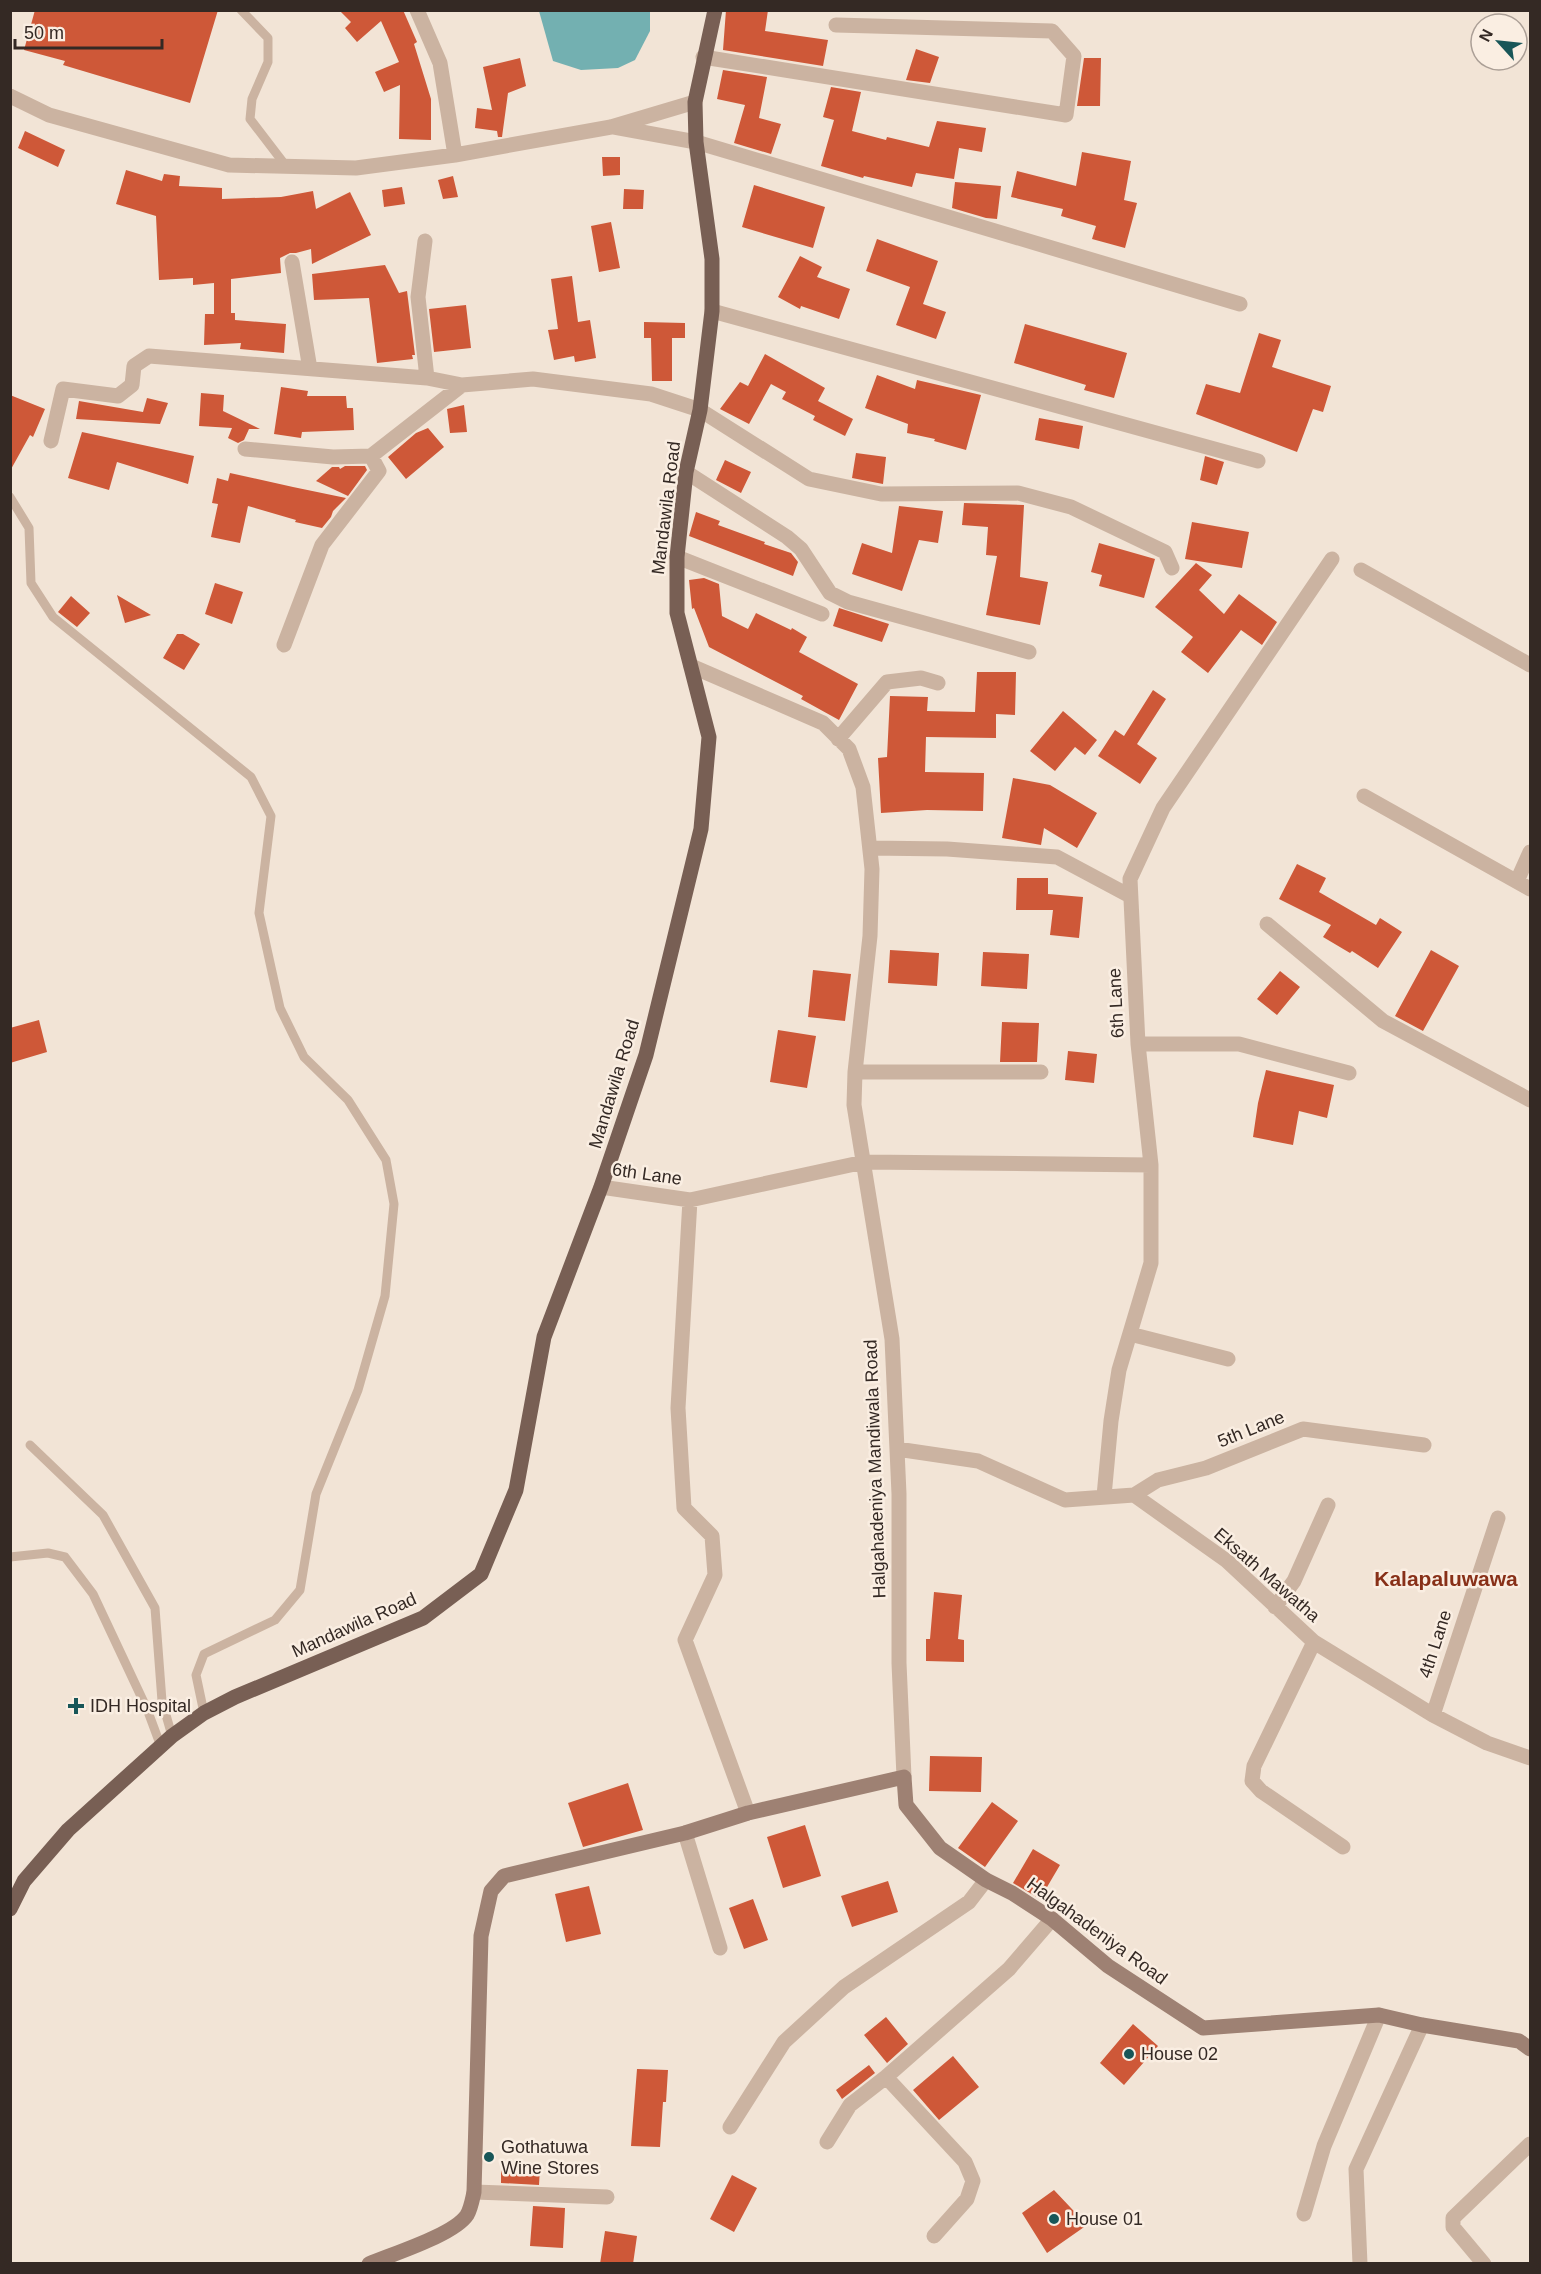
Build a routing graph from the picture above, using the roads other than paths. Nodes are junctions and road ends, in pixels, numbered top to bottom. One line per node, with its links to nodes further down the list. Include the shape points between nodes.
1 (241, 10): 11 (lane, via 268,38 268,62 252,99 250,119)
2 (417, 10): 10 (street, via 440,63)
3 (715, 10): 5 (main road, Mandawila Road)
4 (836, 26): 5 (street, via 1052,31 1074,56 1066,115)
5 (704, 57): 7 (main road, Mandawila Road)
6 (10, 96): 11 (street, via 49,115 228,165)
7 (694, 102): 8 (street); 9 (main road, Mandawila Road)
8 (611, 127): 9 (street); 10 (street)
9 (696, 142): 14 (street); 15 (main road, Mandawila Road, via 712,259)
10 (455, 155): 11 (street, via 356,168)
11 (286, 166)
12 (425, 241): 17 (street, via 418,297)
13 (292, 262): 16 (street)
14 (1240, 304)
15 (712, 311): 19 (main road, Mandawila Road); 23 (street)
16 (310, 369): 17 (street); 20 (street, via 149,356 134,366 132,384 118,396 63,389)
17 (427, 378): 18 (street)
18 (462, 385): 19 (street, via 533,379 651,394); 22 (street)
19 (700, 410): 24 (main road, Mandawila Road); 28 (street, via 809,479 881,494 1018,493 1071,507 1155,545 1165,552)
20 (51, 441)
21 (245, 449): 22 (street, via 333,458)
22 (371, 456): 31 (street, via 378,471 322,545)
23 (1258, 461)
24 (686, 472): 26 (main road, Mandawila Road); 32 (street, via 787,537 801,549 830,593 848,602)
25 (10, 497): 65 (lane, via 29,528 31,583 53,617 250,777 271,816 259,913 280,1008 304,1058 348,1100 386,1160 394,1204 385,1296 358,1390 316,1494 300,1590 275,1620 204,1654 196,1675)
26 (677, 557): 30 (street); 34 (main road, Mandawila Road, via 677,613)
27 (1332, 559): 42 (street, 6th Lane, via 1163,808 1130,879)
28 (1172, 568)
29 (1361, 570): 33 (street)
30 (822, 614)
31 (284, 645)
32 (1029, 651)
33 (1530, 664)
34 (691, 666): 36 (street, Halgahadeniya Mandiwala Road, via 823,723); 51 (main road, Mandawila Road, via 710,737 701,829 646,1055)
35 (938, 683): 36 (street, via 921,678 887,682)
36 (838, 739): 38 (street, Halgahadeniya Mandiwala Road, via 849,749 863,787)
37 (1364, 796): 40 (street)
38 (870, 848): 42 (street, via 1057,857); 45 (street, Halgahadeniya Mandiwala Road, via 870,936)
39 (1530, 852): 40 (street)
40 (1517, 881): 41 (street)
41 (1530, 889)
42 (1130, 896): 44 (street, 6th Lane)
43 (1267, 924): 48 (street, via 1383,1021)
44 (1138, 1044): 47 (street, via 1239,1044); 50 (street, 6th Lane)
45 (855, 1072): 46 (street); 49 (street, Halgahadeniya Mandiwala Road, via 854,1105)
46 (1041, 1072)
47 (1349, 1072)
48 (1530, 1100)
49 (864, 1162): 50 (street, 6th Lane); 52 (street, 6th Lane); 57 (street, Halgahadeniya Mandiwala Road, via 892,1339)
50 (1151, 1165): 53 (street, 6th Lane, via 1151,1263)
51 (601, 1187): 52 (street, 6th Lane); 65 (main road, Mandawila Road, via 544,1337 516,1490 481,1574 423,1618)
52 (690, 1200): 70 (street, via 678,1408 684,1508 712,1536 715,1575 686,1640)
53 (1130, 1334): 54 (street); 59 (street, 6th Lane, via 1119,1370)
54 (1228, 1359)
55 (30, 1445): 67 (lane, via 103,1515 155,1608)
56 (1424, 1445): 58 (street, 5th Lane, via 1303,1428 1206,1468 1158,1480)
57 (897, 1449): 59 (street, via 978,1461 1065,1500); 69 (street, Halgahadeniya Mandiwala Road)
58 (1134, 1495): 59 (street); 63 (street, Eksath Mawatha, via 1227,1561)
59 (1104, 1496)
60 (1328, 1505): 63 (street, via 1294,1581)
61 (1498, 1518): 66 (street, 4th Lane)
62 (10, 1557): 67 (lane, via 48,1553 65,1557 93,1594 147,1709)
63 (1275, 1607): 64 (street, Eksath Mawatha)
64 (1314, 1642): 66 (street, Eksath Mawatha); 72 (street, via 1254,1766 1252,1781)
65 (204, 1713): 67 (main road, Mandawila Road)
66 (1432, 1715): 68 (street, Eksath Mawatha, via 1487,1743)
67 (166, 1740): 74 (main road, Mandawila Road, via 68,1830 24,1881)
68 (1530, 1758)
69 (904, 1777): 70 (street); 73 (street, Halgahadeniya Road, via 906,1805 940,1848)
70 (748, 1813): 71 (street)
71 (685, 1833): 76 (street); 84 (street, via 504,1876 491,1891 481,1936)
72 (1343, 1847)
73 (987, 1880): 75 (street, Halgahadeniya Road); 81 (street, via 969,1902 844,1987 783,2042)
74 (10, 1908)
75 (1052, 1918): 77 (street, Halgahadeniya Road, via 1108,1966 1203,2028); 80 (street, via 1009,1969)
76 (720, 1948)
77 (1379, 2015): 78 (street, Halgahadeniya Road); 86 (street, via 1324,2146)
78 (1422, 2025): 79 (street, Halgahadeniya Road, via 1519,2041); 89 (street, via 1356,2169)
79 (1530, 2049)
80 (886, 2077): 82 (street, via 850,2105); 87 (street, via 965,2162 973,2181 967,2199)
81 (730, 2127)
82 (827, 2142)
83 (1530, 2144): 90 (street, via 1453,2218 1454,2227)
84 (474, 2192): 85 (street); 88 (street, via 466,2217 451,2230)
85 (607, 2197)
86 (1304, 2214)
87 (934, 2236)
88 (378, 2262)
89 (1360, 2264)
90 (1484, 2264)

